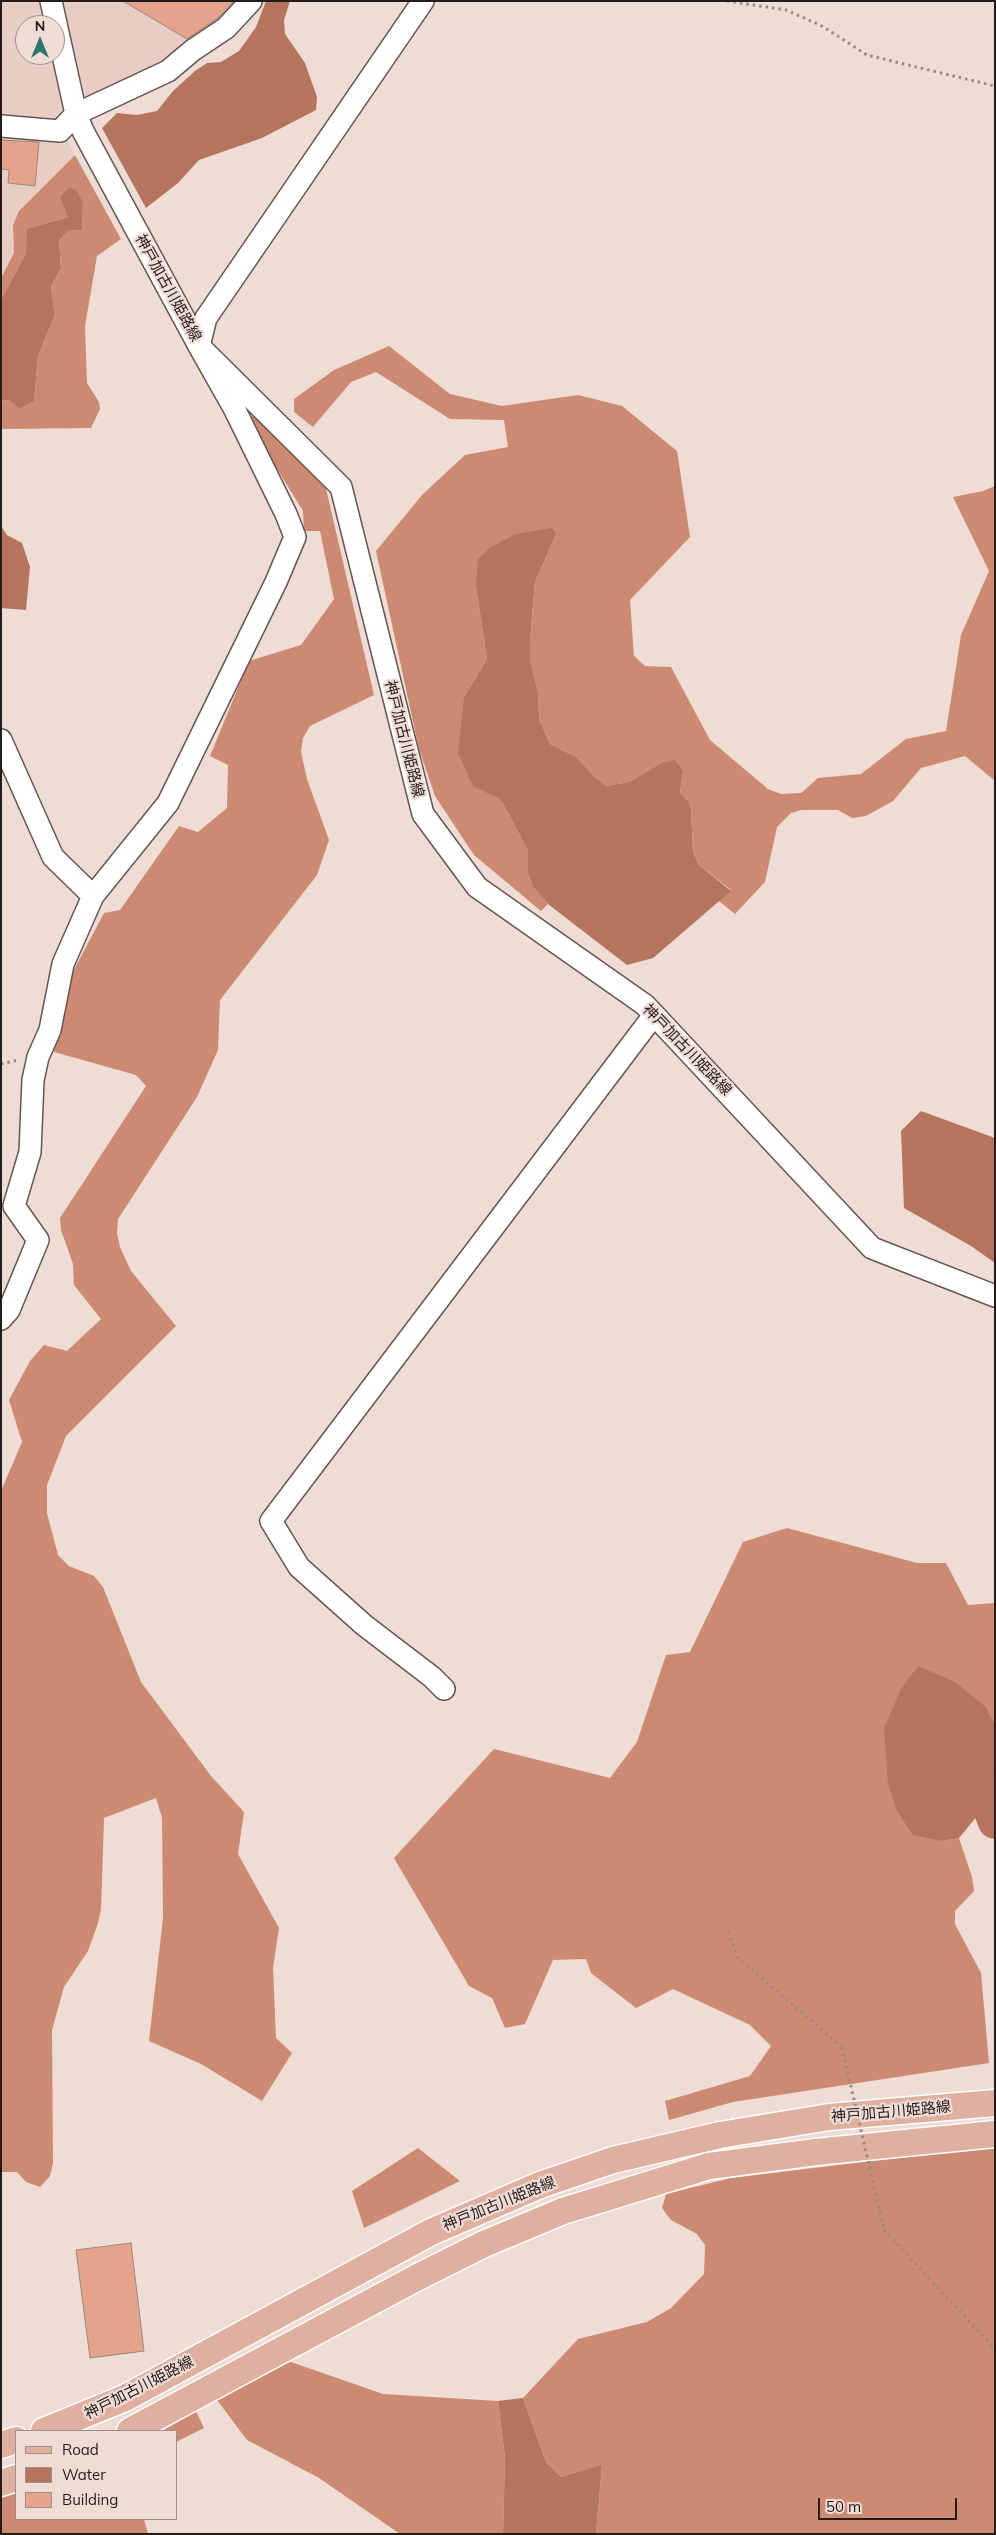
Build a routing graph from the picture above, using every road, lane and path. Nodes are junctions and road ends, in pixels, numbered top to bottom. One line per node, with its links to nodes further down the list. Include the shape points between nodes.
1 (51, 1): 6 (street, 神戸加古川姫路線)
2 (251, 1): 6 (street, via 226,28 168,72)
3 (423, 1): 8 (street, via 206,318)
4 (727, 1): 5 (path, via 786,10 822,26 867,55)
5 (995, 86)
6 (76, 114): 7 (street, via 60,131); 8 (street, 神戸加古川姫路線)
7 (1, 126)
8 (199, 346): 10 (street, via 234,408 295,537 168,803); 11 (street, 神戸加古川姫路線, via 341,487 423,814 477,887 645,1005)
9 (1, 740): 10 (street, via 53,857)
10 (93, 896): 13 (street, via 63,964 50,1030 38,1057 33,1080 30,1152 14,1206 38,1240 9,1310)
11 (654, 1015): 12 (street, 神戸加古川姫路線, via 872,1248); 14 (street, via 271,1520 298,1567)
12 (995, 1296)
13 (1, 1319)
14 (444, 1689)
15 (728, 1932): 18 (path, bridge, via 738,1958 842,2048 884,2230)
16 (995, 2102): 19 (main road, 神戸加古川姫路線, via 829,2117 720,2135 613,2160 540,2185 431,2232 125,2398)
17 (995, 2134): 20 (main road, 神戸加古川姫路線, via 709,2166 563,2210 418,2277)
18 (995, 2349)
19 (46, 2430)
20 (132, 2430)
21 (15, 2440): 22 (main road)
22 (1, 2445)
23 (15, 2478): 24 (main road)
24 (1, 2483)

